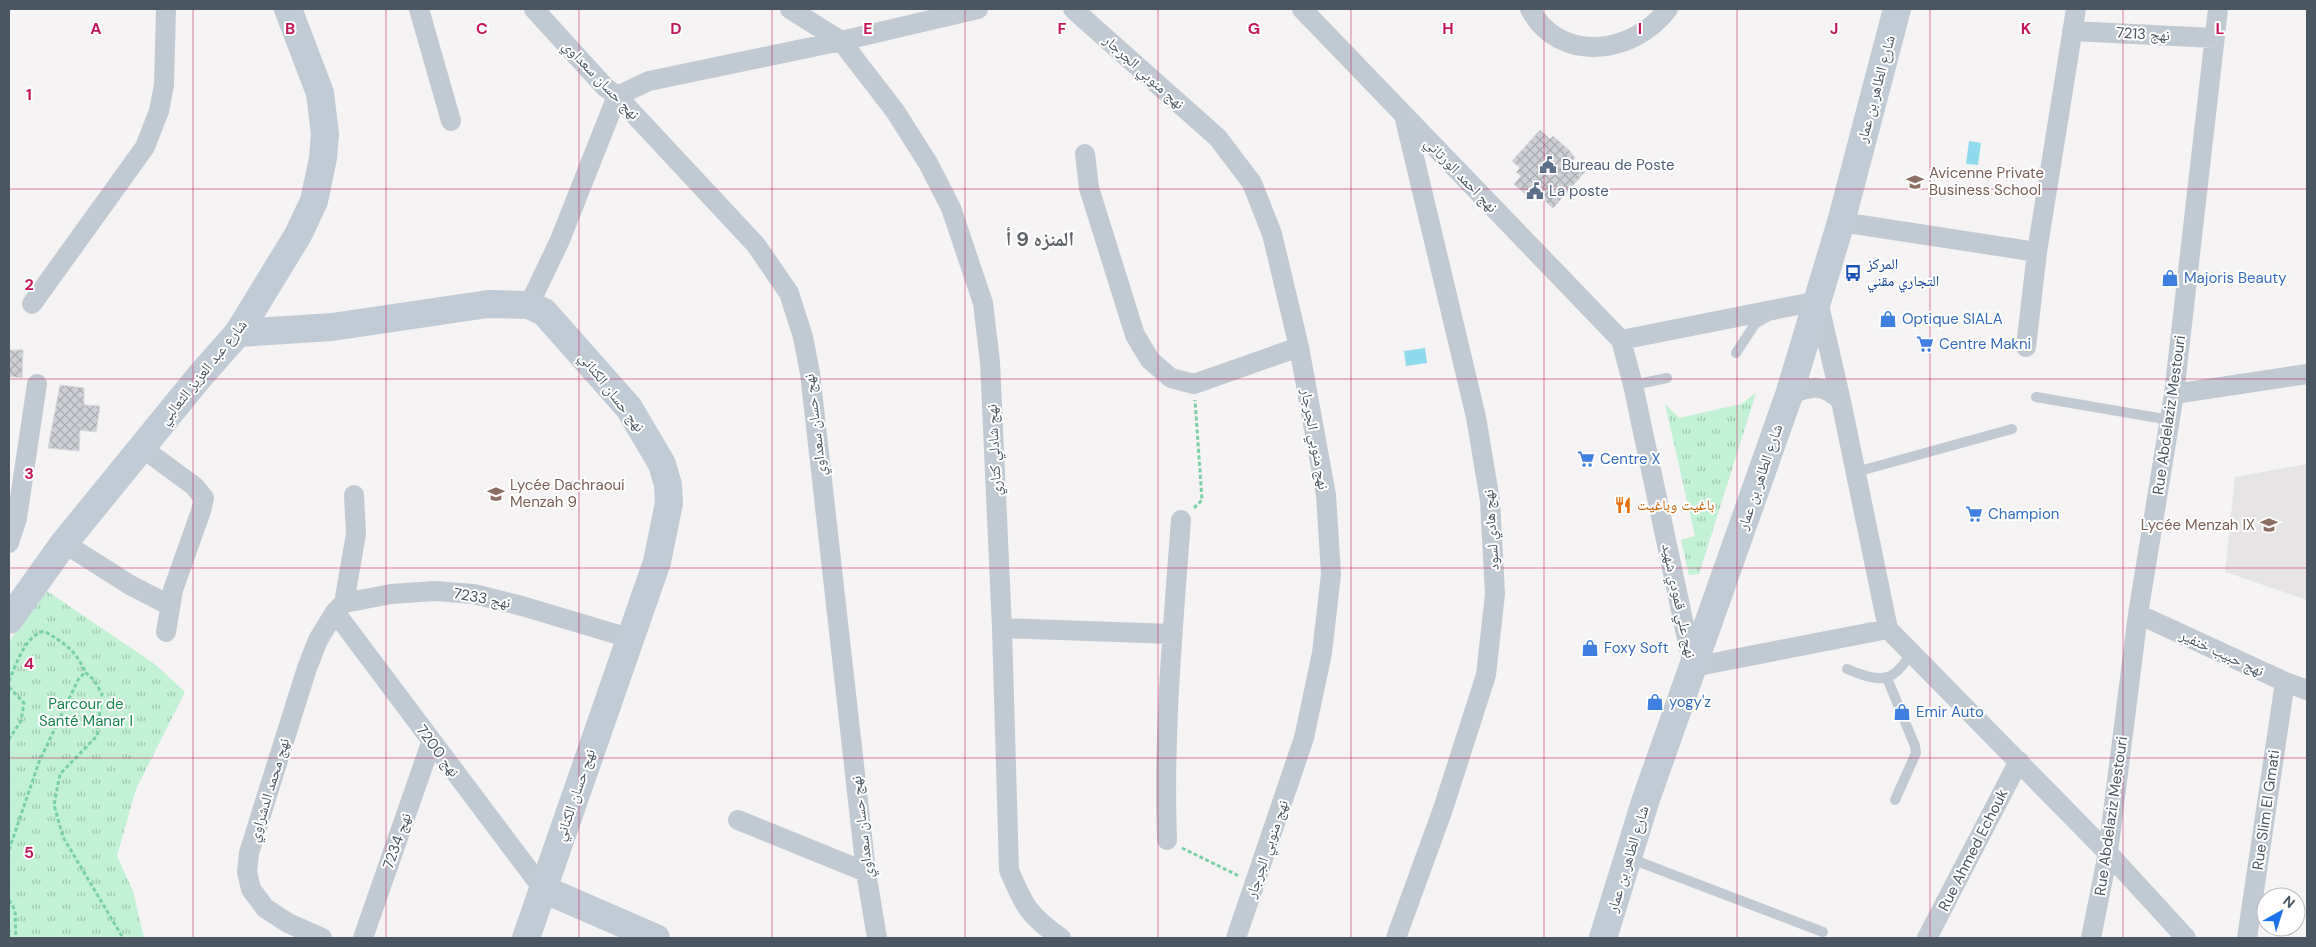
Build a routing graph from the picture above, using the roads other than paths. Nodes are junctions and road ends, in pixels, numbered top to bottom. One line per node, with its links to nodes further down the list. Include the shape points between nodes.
1 (166, 9): 24 (street, via 164,85 159,111 145,147)
2 (288, 9): 27 (street, شارع عبد العزيز الثعالبي, via 320,93 325,134 323,158 314,201 298,236)
3 (419, 9): 19 (street)
4 (534, 9): 17 (street, نهج حسان سعداوي)
5 (790, 9): 16 (street, نهج شادلي كتاري)
6 (978, 9): 16 (street)
7 (1073, 9): 29 (street, نهج منوبي الجرجار, via 1218,138 1252,183 1272,234)
8 (1302, 9): 18 (street, نهج احمد الورتاني)
9 (1530, 9): 10 (street, via 1534,18 1557,37 1582,47 1608,48 1633,39 1657,24)
10 (1668, 9)
11 (1897, 9): 21 (street, شارع الطاهر بن عمار)
12 (2076, 9): 14 (street)
13 (2218, 9): 15 (street, Rue Abdelaziz Mestouri)
14 (2072, 31): 15 (street, نهج 7213); 22 (street)
15 (2214, 38): 36 (street, Rue Abdelaziz Mestouri)
16 (841, 41): 17 (street, via 649,81); 52 (street, نهج شادلي كتاري, via 895,112 928,163 951,208 983,303 990,362)
17 (617, 96): 25 (street, via 560,240); 70 (street, نهج حسان سعداوي, via 756,246 788,293 804,337)
18 (1404, 115): 28 (street, نهج احمد الورتاني); 80 (street, نهج هادي لسود, via 1476,417 1490,500 1495,594 1486,675)
19 (451, 121)
20 (1085, 154): 29 (street, via 1089,188 1135,334 1150,360 1170,378 1194,384)
21 (1841, 222): 22 (street); 23 (street, شارع الطاهر بن عمار)
22 (2037, 252): 30 (street)
23 (1818, 301): 26 (street); 37 (street, شارع الطاهر بن عمار); 39 (street)
24 (32, 304)
25 (529, 305): 27 (street, via 488,304 332,326); 56 (street, نهج حسان الكناني, via 544,312 603,376 629,408 662,464 668,484 666,527 648,593)
26 (1779, 310): 28 (street); 31 (lane, via 1755,324)
27 (238, 333): 42 (street, شارع عبد العزيز الثعالبي)
28 (1621, 340): 35 (street, نهج علي قمودي شهيد)
29 (1299, 347): 79 (street, نهج منوبي الجرجار, via 1326,495 1331,574 1322,653 1304,738)
30 (2026, 347)
31 (1736, 353)
32 (2307, 374): 36 (street)
33 (1667, 378): 35 (lane)
34 (37, 384): 46 (street, via 17,518)
35 (1633, 385): 58 (street, نهج علي قمودي شهيد)
36 (2174, 394): 40 (street, Rue Abdelaziz Mestouri)
37 (1789, 395): 39 (street, via 1816,387 1830,390); 58 (street, شارع الطاهر بن عمار)
38 (2036, 397): 40 (lane)
39 (1841, 401): 43 (street)
40 (2170, 420): 50 (street, Rue Abdelaziz Mestouri)
41 (2012, 429): 43 (lane)
42 (141, 447): 47 (street, شارع عبد العزيز الثعالبي); 48 (street, via 194,486 204,498)
43 (1856, 472): 53 (street)
44 (354, 495): 49 (street, via 356,534)
45 (1182, 520): 55 (street)
46 (9, 542)
47 (64, 543): 48 (street, via 130,585); 51 (street, شارع عبد العزيز الثعالبي)
48 (169, 605): 54 (street)
49 (339, 608): 56 (street, نهج 7233, via 364,598 408,593 474,594); 63 (street, نهج 7200); 73 (street, نهج محمد الدشراوي, via 318,640 307,668 262,808 247,872 251,888 265,908 288,923)
50 (2138, 614): 61 (street, نهج حبيب خنفير); 68 (street, Rue Abdelaziz Mestouri)
51 (9, 620)
52 (1002, 628): 55 (street); 78 (street, نهج شادلي كتاري, via 1010,870 1022,903 1036,921)
53 (1888, 630): 57 (street); 58 (street, نهج علي قمودي شهيد)
54 (166, 632)
55 (1173, 634): 67 (street)
56 (630, 638): 71 (street, نهج حسان الكناني)
57 (1911, 652): 60 (lane, via 1903,668); 64 (street)
58 (1693, 667): 69 (street, شارع الطاهر بن عمار)
59 (1847, 669): 60 (lane, via 1878,679)
60 (1887, 678): 65 (lane, via 1916,753)
61 (2285, 682): 62 (street, نهج حبيب خنفير); 85 (street, Rue Slim El Gmati)
62 (2307, 690)
63 (431, 743): 71 (street, نهج 7200); 74 (street, نهج 7234)
64 (2019, 761): 68 (street); 82 (street, Rue Ahmed Echouk)
65 (1895, 800)
66 (738, 820): 70 (street)
67 (1167, 840)
68 (2108, 853): 83 (street, Rue Abdelaziz Mestouri); 84 (street)
69 (1628, 857): 72 (lane); 81 (street, شارع الطاهر بن عمار)
70 (866, 872): 77 (street, نهج حسان سعداوي)
71 (543, 889): 75 (street, نهج حسان الكناني); 76 (street)
72 (1823, 932)
73 (322, 938)
74 (364, 938)
75 (526, 938)
76 (656, 938)
77 (877, 938)
78 (1061, 938)
79 (1236, 938)
80 (1396, 938)
81 (1603, 938)
82 (1928, 938)
83 (2091, 938)
84 (2186, 938)
85 (2247, 938)

